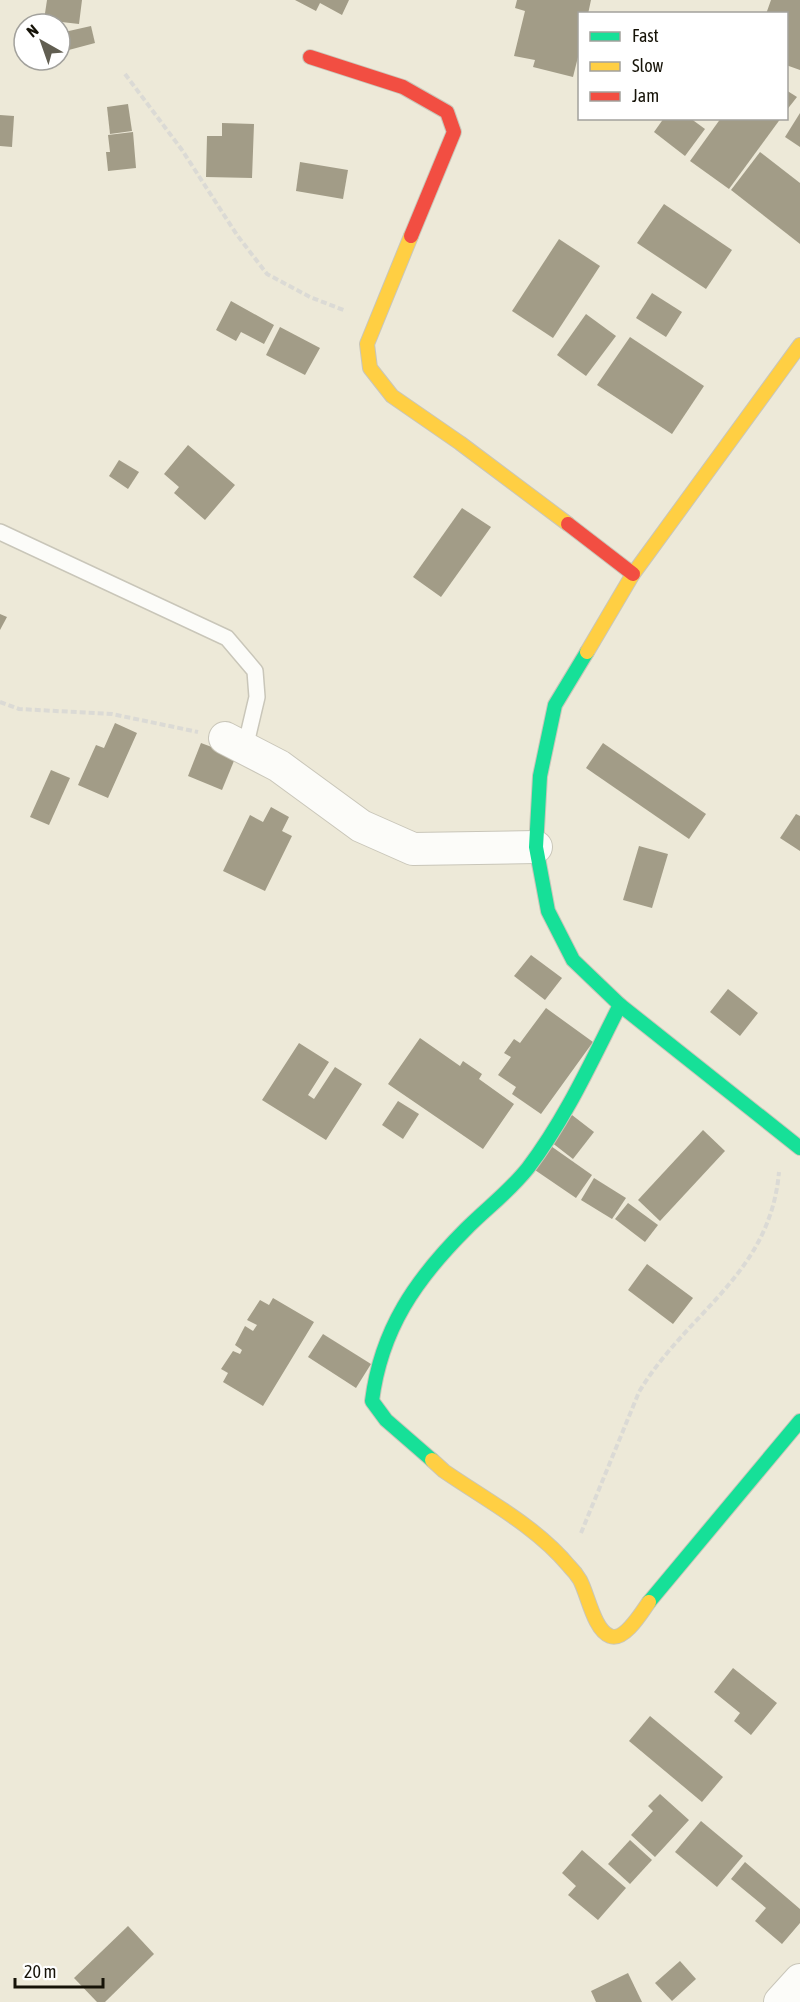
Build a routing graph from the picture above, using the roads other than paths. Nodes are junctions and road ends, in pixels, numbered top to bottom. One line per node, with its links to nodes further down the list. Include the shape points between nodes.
1 (310, 57): 4 (street, via 403,87 447,112 454,132 367,344 370,368 392,396)
2 (800, 345): 4 (street)
3 (0, 532): 5 (lane, via 227,638 255,671 257,697)
4 (633, 574): 6 (street, via 555,705 540,776)
5 (235, 743): 6 (street, via 279,766 361,826 413,849)
6 (536, 847): 7 (street, via 548,911 573,960)
7 (620, 1005): 8 (street); 9 (street, via 575,1092 513,1188 467,1228 424,1275 396,1319 378,1360 372,1401 386,1420 444,1471 535,1533 568,1564 580,1580 601,1629 611,1637 627,1632)
8 (800, 1148)
9 (800, 1421)
10 (800, 1980): 11 (street)
11 (780, 2002)

